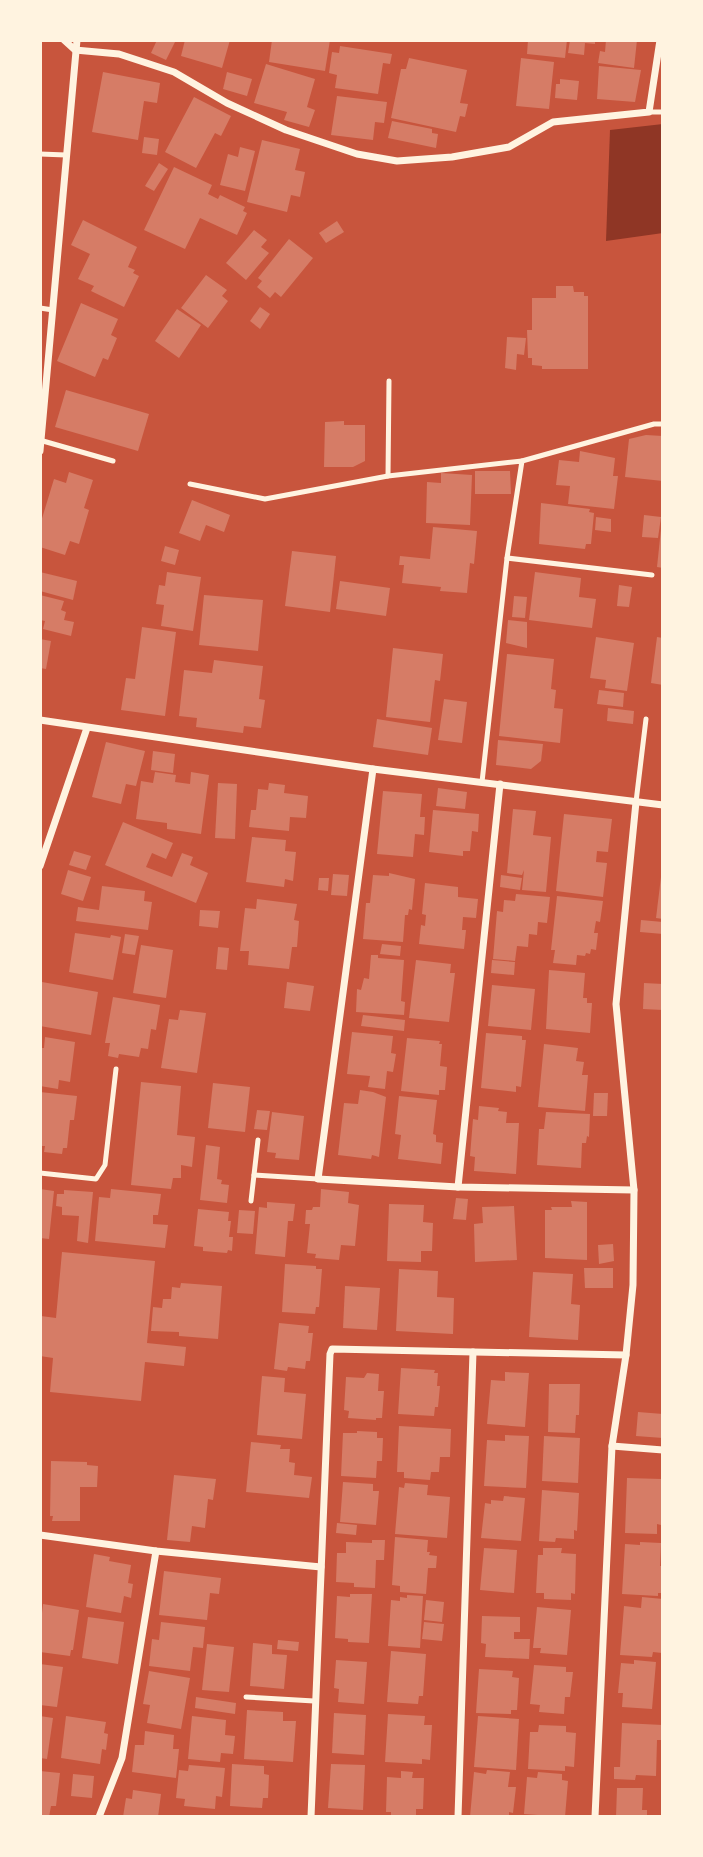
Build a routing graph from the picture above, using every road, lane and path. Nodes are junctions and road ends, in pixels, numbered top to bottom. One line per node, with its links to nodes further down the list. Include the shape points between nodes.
1 (64, 40): 4 (street)
2 (77, 40): 4 (street)
3 (660, 40): 5 (street)
4 (75, 50): 5 (street, via 119,54 174,72 286,130 357,154 397,161 509,147 553,122); 8 (street)
5 (649, 112): 6 (lane)
6 (663, 112)
7 (40, 154): 8 (lane)
8 (66, 155): 10 (street)
9 (40, 308): 10 (lane)
10 (53, 310): 13 (street)
11 (389, 381): 16 (lane)
12 (663, 424): 15 (lane)
13 (41, 448): 14 (lane)
14 (113, 461)
15 (522, 461): 16 (lane); 18 (lane)
16 (388, 476): 17 (lane, via 265,499)
17 (190, 484)
18 (507, 558): 19 (lane); 24 (lane)
19 (652, 576)
20 (646, 719): 26 (lane)
21 (40, 720): 22 (street)
22 (87, 728): 23 (street); 28 (street)
23 (373, 769): 24 (street); 33 (street)
24 (482, 782): 25 (street)
25 (500, 785): 26 (street); 34 (street)
26 (636, 802): 27 (street); 35 (street, via 617,1004)
27 (663, 805)
28 (40, 866)
29 (116, 1069): 31 (lane, via 105,1165 96,1178)
30 (258, 1140): 32 (lane)
31 (40, 1173)
32 (254, 1175): 33 (lane); 36 (lane)
33 (318, 1180): 34 (street)
34 (458, 1187): 35 (street)
35 (634, 1190): 38 (street, via 633,1285)
36 (251, 1201)
37 (473, 1352): 38 (street); 43 (street, via 332,1349); 48 (street)
38 (626, 1355): 39 (street)
39 (612, 1447): 40 (street); 49 (street)
40 (663, 1450)
41 (40, 1535): 42 (street)
42 (156, 1551): 43 (street); 46 (street, via 122,1758)
43 (321, 1567): 45 (street)
44 (246, 1697): 45 (lane)
45 (314, 1701): 47 (street)
46 (99, 1817)
47 (311, 1817)
48 (458, 1817)
49 (595, 1817)

